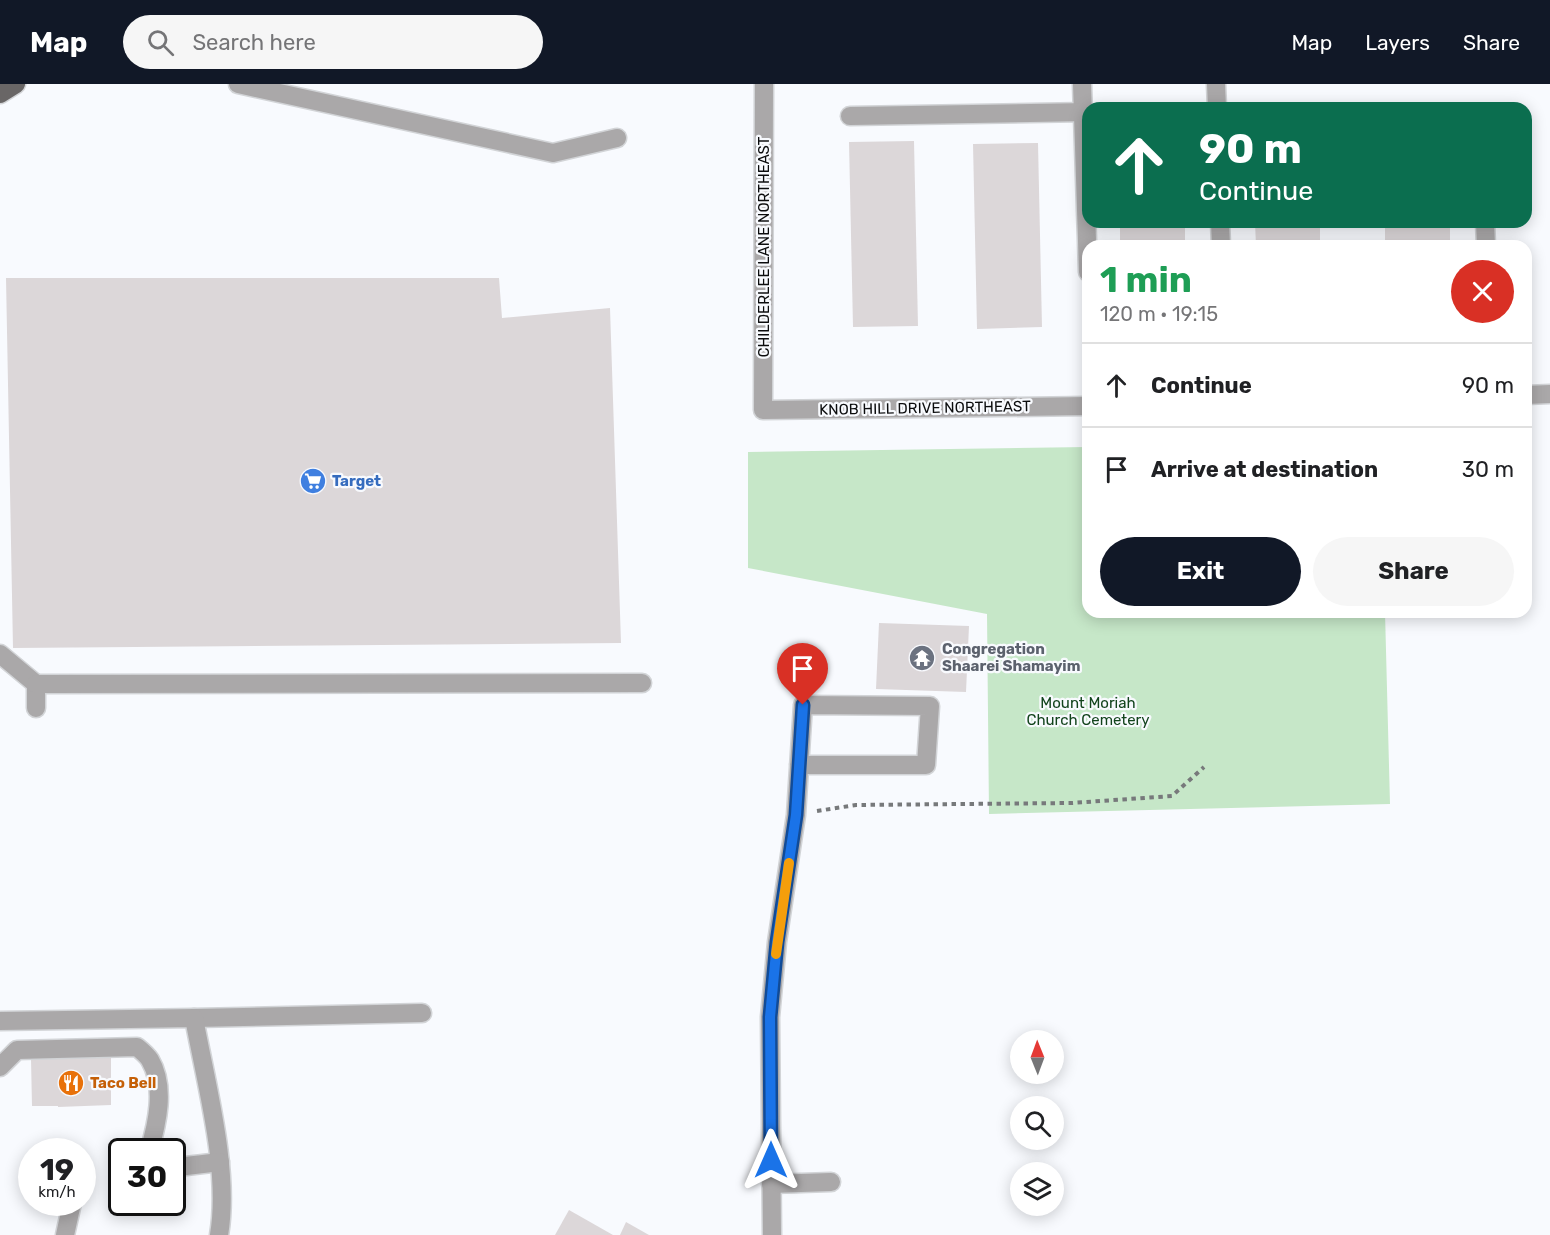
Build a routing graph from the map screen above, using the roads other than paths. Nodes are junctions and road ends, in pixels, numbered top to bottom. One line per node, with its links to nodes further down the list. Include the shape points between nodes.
1 (16, 84): 6 (main road)
2 (238, 84): 11 (street, via 553,153)
3 (764, 84): 15 (street, CHILDERLEE LANE NORTHEAST)
4 (1082, 84): 7 (street)
5 (1216, 84): 8 (street)
6 (0, 94)
7 (1084, 102)
8 (1217, 102)
9 (1082, 113): 10 (street)
10 (850, 116)
11 (617, 138)
12 (1550, 394): 13 (street)
13 (1532, 395)
14 (1082, 406): 15 (street, KNOB HILL DRIVE NORTHEAST)
15 (763, 410)
16 (0, 654): 18 (street)
17 (642, 683): 18 (street)
18 (36, 684): 19 (street)
19 (36, 708)
20 (799, 765): 20 (street, via 803,705 930,706 926,765); 29 (street, via 770,1017)
21 (422, 1013): 22 (street)
22 (194, 1018): 23 (street); 26 (street)
23 (0, 1021)
24 (0, 1067): 25 (street, via 17,1050 137,1047 155,1071 158,1095)
25 (153, 1138)
26 (220, 1162): 27 (street); 32 (street)
27 (186, 1166)
28 (831, 1182): 29 (street)
29 (771, 1184): 33 (street)
30 (69, 1216): 31 (street)
31 (65, 1235)
32 (219, 1235)
33 (772, 1235)

